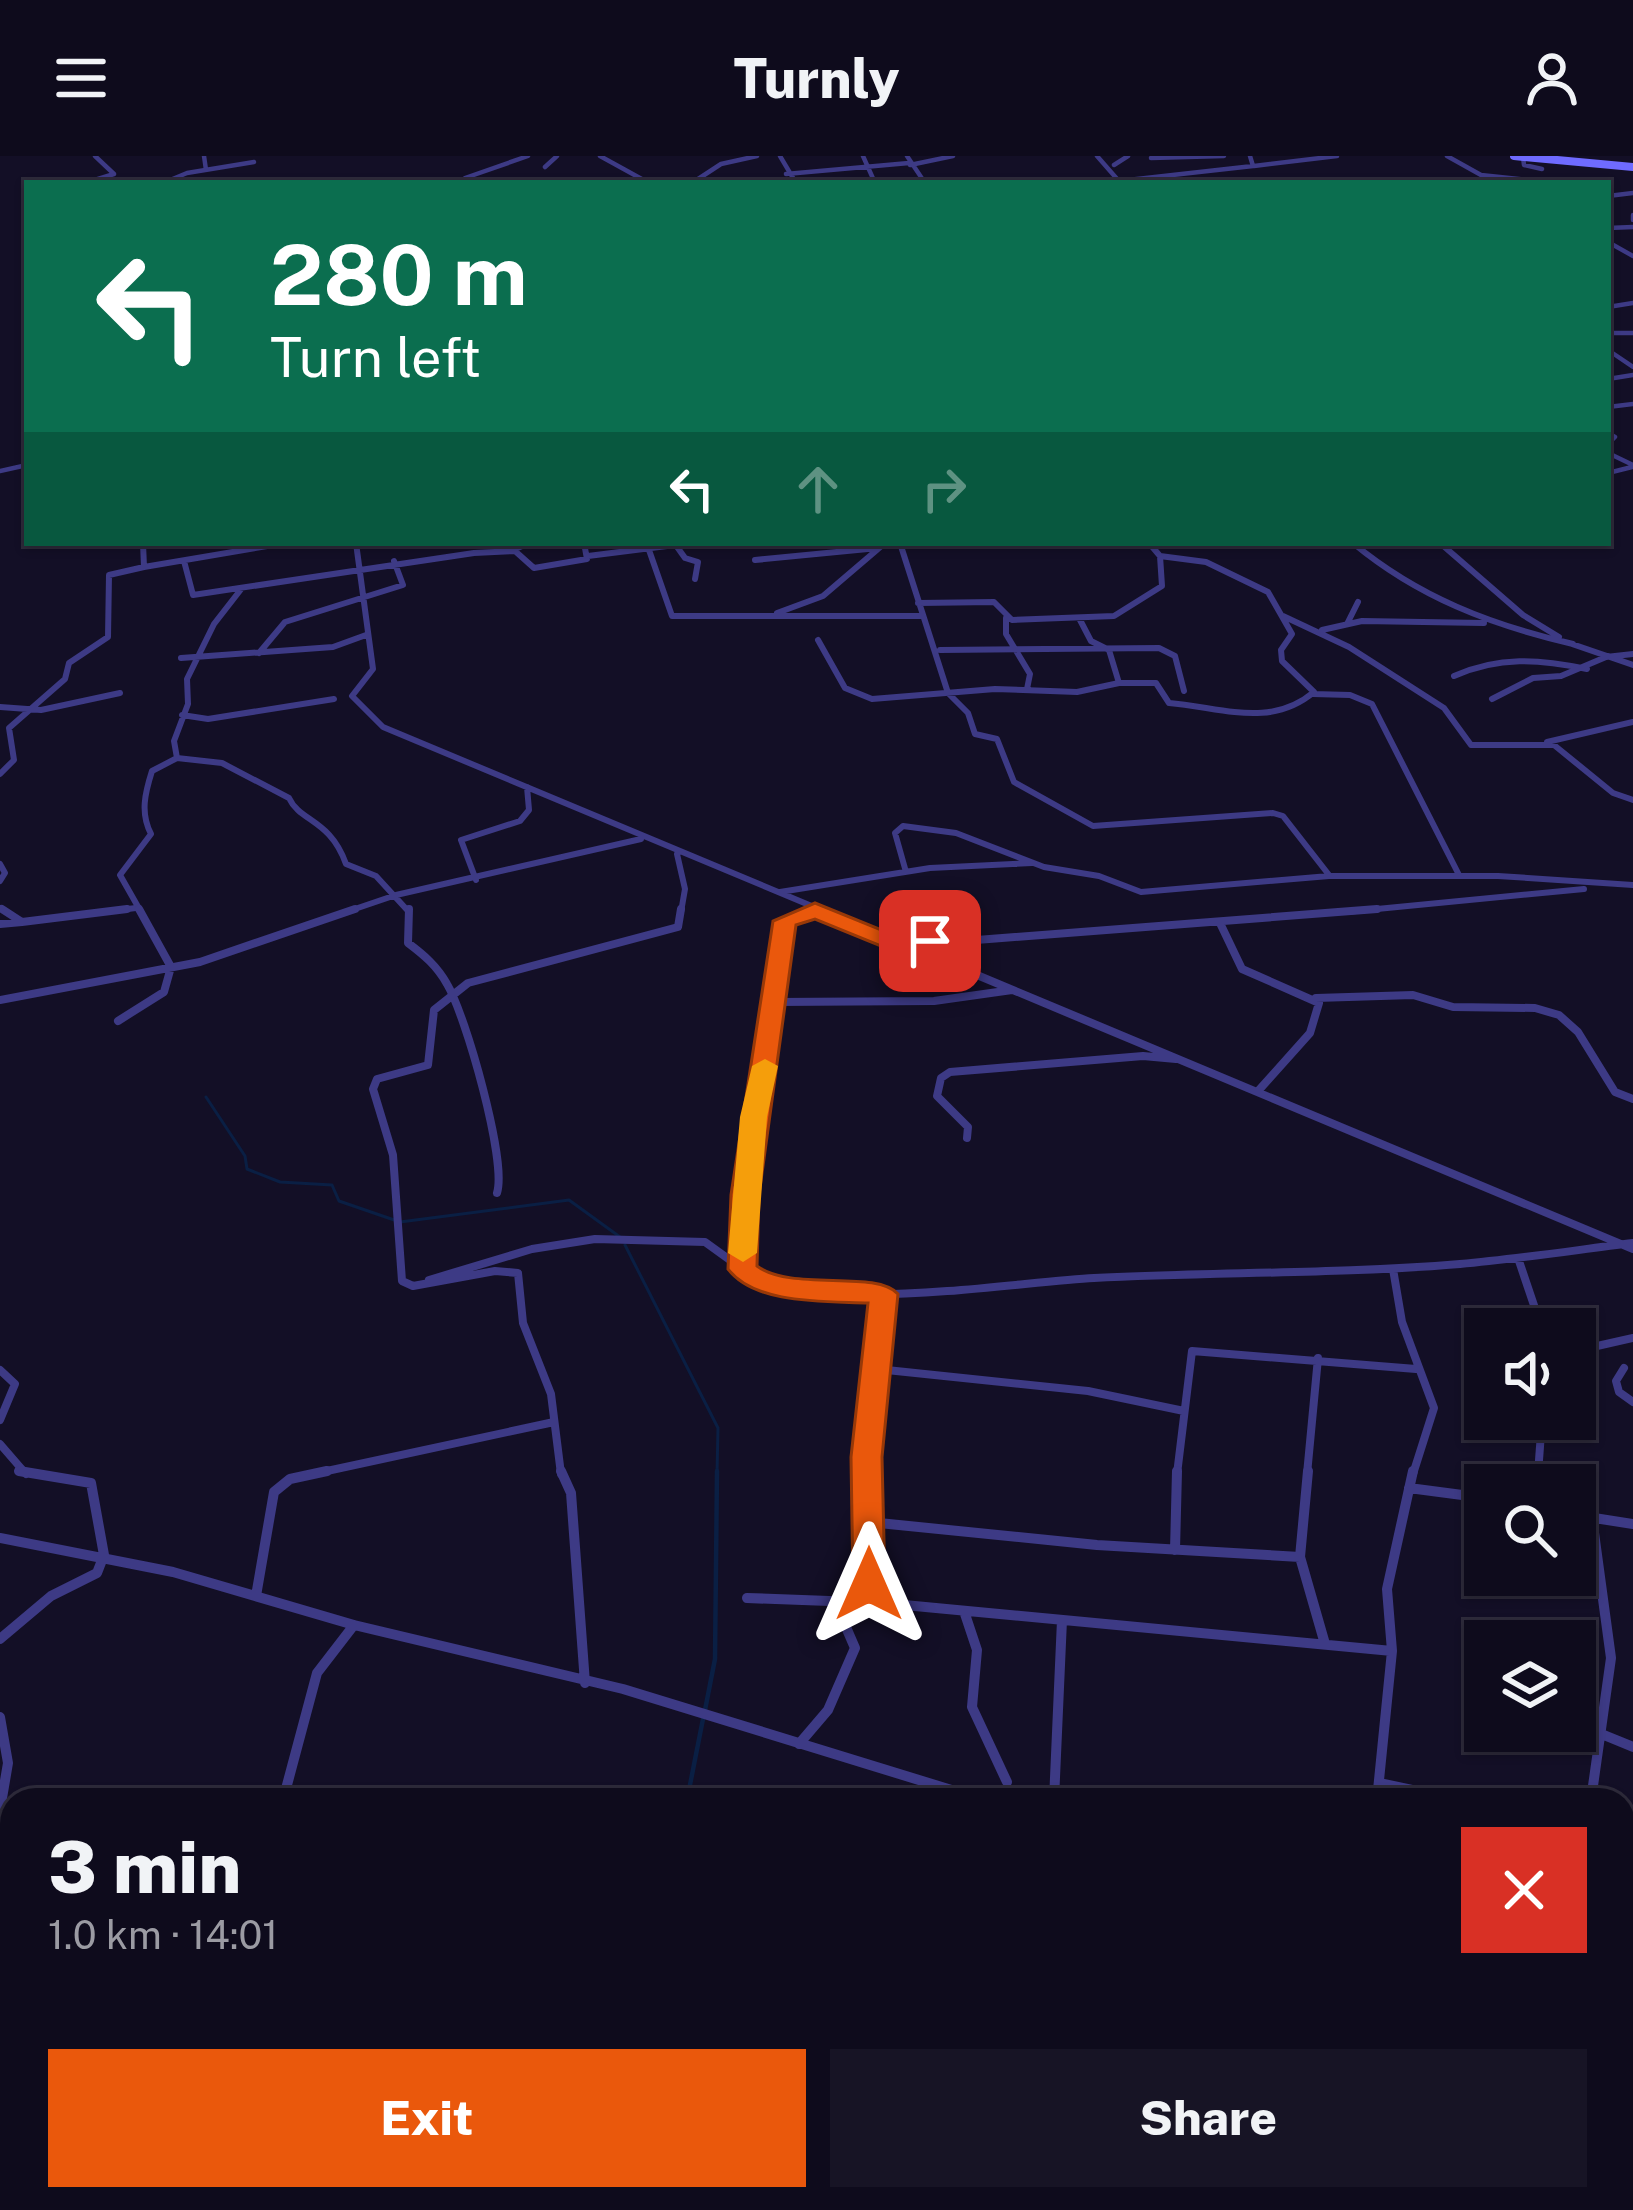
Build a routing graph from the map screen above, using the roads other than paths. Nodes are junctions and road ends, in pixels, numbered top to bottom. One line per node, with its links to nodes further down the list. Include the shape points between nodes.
1 (95, 156): 31 (street, via 114,174)
2 (204, 156): 28 (street)
3 (528, 156): 30 (street)
4 (557, 156): 25 (street)
5 (600, 156): 33 (street)
6 (757, 156): 34 (street)
7 (780, 156): 29 (street)
8 (863, 156): 23 (street)
9 (953, 156): 19 (street)
10 (1097, 156): 37 (street)
11 (1128, 156): 22 (street)
12 (1224, 156): 18 (street)
13 (1250, 156): 24 (street)
14 (1337, 156): 24 (street)
15 (1447, 156): 38 (street, via 1483,176)
16 (1519, 156): 20 (main road); 27 (street)
17 (1151, 158): 18 (street)
18 (1202, 158)
19 (909, 161): 23 (street)
20 (1615, 161): 26 (main road)
21 (254, 162): 28 (street)
22 (1114, 165)
23 (869, 166): 29 (street); 36 (street)
24 (1253, 166): 37 (street)
25 (545, 167)
26 (1633, 167)
27 (1542, 169)
28 (206, 170): 32 (street)
29 (787, 173): 35 (street)
30 (465, 178)
31 (95, 180)
32 (174, 180)
33 (644, 180)
34 (697, 180)
35 (793, 180)
36 (874, 180)
37 (1120, 180)
38 (1526, 180)
39 (1611, 244): 41 (street)
40 (1633, 248): 41 (street)
41 (1620, 249): 42 (street)
42 (1633, 256)
43 (143, 546): 64 (street)
44 (268, 546): 61 (street)
45 (357, 546): 63 (street)
46 (523, 546): 57 (street)
47 (585, 546): 58 (street)
48 (666, 546): 56 (street)
49 (678, 546): 65 (street, via 698,562)
50 (874, 546): 60 (street)
51 (881, 546): 70 (street, via 823,596)
52 (902, 546): 69 (street)
53 (1152, 546): 59 (street)
54 (1356, 546): 76 (street, via 1380,569)
55 (1443, 546): 80 (street, via 1522,615)
56 (649, 550): 58 (street); 70 (street, via 672,616)
57 (512, 551): 58 (street, via 538,568); 62 (street)
58 (588, 556)
59 (1160, 556): 72 (street, via 1216,565 1268,592); 74 (street, via 1162,586 1149,597 1114,616)
60 (755, 560)
61 (184, 561): 64 (street); 66 (street, via 193,596)
62 (394, 561): 63 (street); 67 (street, via 403,585)
63 (360, 566): 66 (street); 67 (street)
64 (144, 567): 101 (street, via 109,574 108,637 69,663 65,679)
65 (695, 579)
66 (242, 588): 86 (street)
67 (365, 596): 78 (street); 84 (street, via 285,622)
68 (1358, 602): 75 (street)
69 (918, 603): 71 (street); 73 (street, via 994,602)
70 (770, 614): 71 (street, via 818,622)
71 (921, 616): 83 (street)
72 (1283, 616): 77 (street); 97 (street, via 1292,634 1280,657)
73 (1006, 618): 74 (street); 82 (street)
74 (1079, 618): 81 (street)
75 (1347, 622): 76 (street); 77 (street)
76 (1492, 623): 80 (street)
77 (1320, 631): 104 (street, via 1401,675 1416,695 1445,709 1471,745)
78 (366, 635): 84 (street, via 333,647); 107 (street, via 373,668 352,696 370,717)
79 (818, 640): 96 (street, via 858,697)
80 (1573, 644): 87 (street)
81 (1096, 645): 82 (street); 92 (street, via 1109,650); 94 (street, via 1175,656)
82 (1017, 648): 83 (street); 93 (street, via 1030,674)
83 (940, 650): 96 (street)
84 (259, 653): 86 (street)
85 (1633, 654): 87 (street)
86 (198, 657): 88 (street); 102 (street)
87 (1606, 657): 89 (street); 90 (street)
88 (181, 658)
89 (1633, 665)
90 (1588, 669): 91 (street, via 1486,662); 99 (street, via 1533,678)
91 (1454, 676)
92 (1119, 683): 93 (street, via 1077,692); 97 (street, via 1156,683 1169,703 1268,715)
93 (1027, 689): 96 (street)
94 (1184, 691)
95 (120, 693): 101 (street)
96 (947, 693): 114 (street, via 968,713 974,734 997,739 1014,782 1076,818 1115,827 1273,813)
97 (1313, 694): 115 (street, via 1372,704)
98 (334, 699): 102 (street, via 208,719)
99 (1492, 699)
100 (0, 707): 101 (street)
101 (29, 710): 106 (street, via 9,728 14,760)
102 (182, 715): 105 (street)
103 (1633, 722): 104 (street)
104 (1540, 743): 108 (street, via 1568,752 1597,781)
105 (177, 758): 121 (street, via 222,763 289,798 320,819 346,864); 123 (street, via 152,771 141,814 151,834 120,875)
106 (0, 774)
107 (527, 787): 109 (street); 116 (street, via 529,810 520,821 461,841)
108 (1633, 800)
109 (642, 838): 110 (street); 116 (street)
110 (677, 853): 120 (street); 131 (street, via 685,889 682,917 669,933 574,951)
111 (1034, 863): 113 (street); 113 (street, via 980,838 903,826 895,833); 114 (street, via 1141,892)
112 (0, 864): 117 (street)
113 (906, 872): 120 (street)
114 (1329, 876): 115 (street)
115 (1460, 876): 119 (street)
116 (476, 880): 121 (street)
117 (0, 881)
118 (1633, 885): 119 (street)
119 (1597, 886): 126 (street)
120 (778, 892): 124 (street)
121 (396, 895): 129 (street); 131 (street, via 409,909 408,943 424,952)
122 (0, 908): 125 (street)
123 (136, 908): 125 (street); 129 (street)
124 (815, 910): 128 (street); 134 (street, via 782,927)
125 (22, 922): 127 (street)
126 (1220, 923): 128 (street); 132 (street, via 1232,957 1260,982)
127 (0, 924)
128 (898, 946): 130 (street)
129 (171, 967): 133 (street); 135 (street, via 164,992)
130 (1013, 990): 134 (street, via 934,1001); 136 (street)
131 (451, 992): 140 (street, via 502,1152); 146 (street, via 432,1017 428,1065 377,1079 373,1089 393,1155 395,1265)
132 (1316, 998): 137 (street, via 1312,1032); 138 (street, via 1413,995 1453,1007 1559,1015 1615,1092)
133 (0, 1000)
134 (776, 1002): 144 (street, via 753,1117)
135 (118, 1021)
136 (1184, 1060): 137 (street); 139 (street, via 1143,1056 950,1072 937,1096 968,1127)
137 (1259, 1090): 141 (street)
138 (1633, 1099)
139 (967, 1138)
140 (497, 1193)
141 (1618, 1243): 142 (street); 143 (street)
142 (1633, 1246)
143 (1518, 1258): 145 (street); 148 (street)
144 (742, 1269): 146 (street, via 705,1242 595,1239 466,1265); 147 (street, via 804,1291)
145 (1393, 1269): 147 (street); 153 (street)
146 (413, 1286): 159 (street, via 518,1273 523,1323 547,1377)
147 (884, 1294): 155 (street)
148 (1535, 1308)
149 (1633, 1339): 150 (street)
150 (1596, 1347)
151 (1318, 1358): 153 (street); 157 (street, via 1192,1351); 171 (street)
152 (1624, 1368): 156 (street, via 1616,1381)
153 (1416, 1369): 161 (street, via 1434,1408)
154 (0, 1370): 158 (street, via 15,1384)
155 (877, 1370): 157 (street, via 1088,1391); 164 (street, via 866,1457)
156 (1633, 1402)
157 (1184, 1411): 168 (street)
158 (0, 1420)
159 (554, 1422): 172 (street, via 290,1479 274,1492); 182 (street, via 580,1561)
160 (0, 1444): 169 (street, via 29,1478 91,1483)
161 (1409, 1488): 162 (street); 181 (street, via 1388,1589)
162 (1464, 1495)
163 (1596, 1519): 165 (street)
164 (869, 1522): 168 (street); 170 (street)
165 (1633, 1524)
166 (0, 1538): 169 (street)
167 (1596, 1547): 184 (street, via 1611,1658)
168 (1175, 1550): 171 (street)
169 (104, 1555): 172 (street); 179 (street, via 97,1573 51,1595)
170 (869, 1557): 174 (street, via 869,1584); 175 (street)
171 (1300, 1557): 180 (street)
172 (256, 1597): 178 (street)
173 (747, 1598): 175 (street)
174 (883, 1603): 175 (street); 176 (street)
175 (844, 1604): 185 (street, via 839,1621 856,1644 853,1655 843,1664 832,1710)
176 (964, 1611): 177 (street); 187 (street, via 977,1650 972,1707)
177 (1062, 1620): 180 (street); 192 (street)
178 (354, 1625): 182 (street); 190 (street, via 317,1673)
179 (0, 1639)
180 (1325, 1644): 181 (street)
181 (1392, 1652): 188 (street)
182 (585, 1682): 185 (street)
183 (0, 1717): 189 (street)
184 (1599, 1733): 186 (street); 195 (street)
185 (799, 1744): 191 (street)
186 (1633, 1747)
187 (1007, 1782)
188 (1379, 1783): 193 (street); 194 (street)
189 (4, 1788)
190 (286, 1788)
191 (944, 1788)
192 (1055, 1788)
193 (1378, 1788)
194 (1403, 1788)
195 (1592, 1788)

